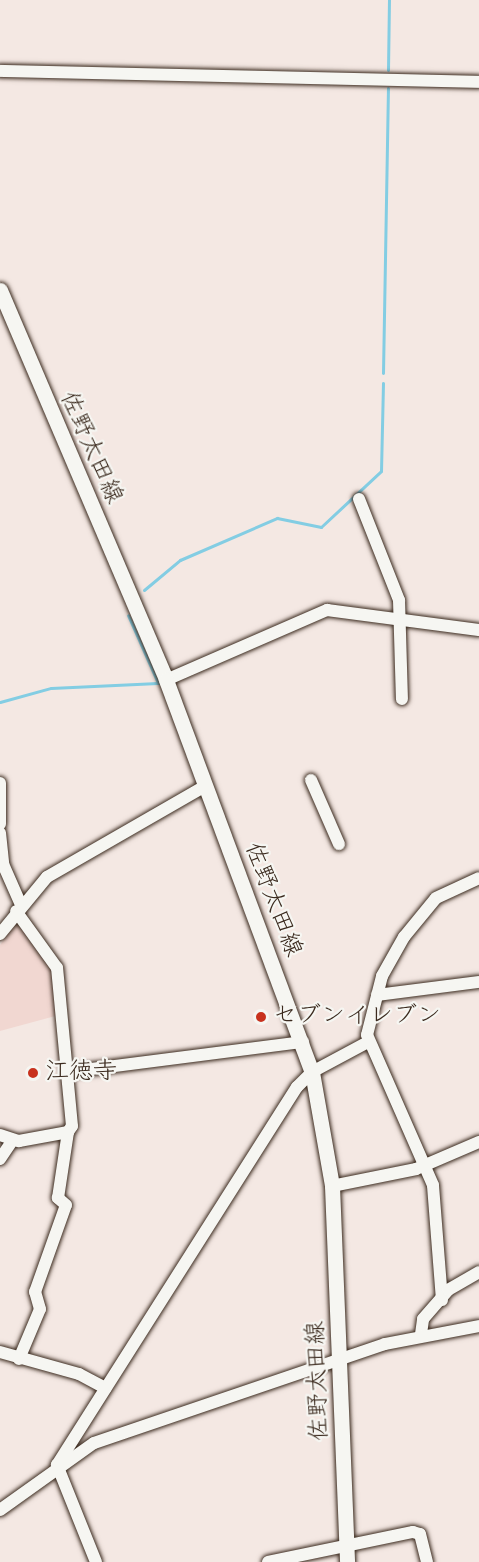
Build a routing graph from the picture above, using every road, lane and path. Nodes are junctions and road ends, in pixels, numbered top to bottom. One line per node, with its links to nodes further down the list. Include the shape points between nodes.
1 (0, 71): 2 (street)
2 (479, 82)
3 (0, 290): 7 (main road, 佐野太田線)
4 (359, 499): 5 (street)
5 (402, 616): 6 (street); 7 (street, via 327,610); 8 (street)
6 (479, 630)
7 (166, 680): 11 (main road, 佐野太田線)
8 (402, 699)
9 (311, 780): 14 (street)
10 (0, 783): 12 (street)
11 (205, 786): 16 (street, via 47,877); 20 (main road, 佐野太田線)
12 (0, 824)
13 (0, 833): 16 (street, via 3,864)
14 (339, 844)
15 (479, 878): 19 (street, via 454,887 426,908 390,957)
16 (18, 908): 17 (street); 22 (street, via 57,968)
17 (0, 934)
18 (479, 982): 19 (street)
19 (377, 995): 21 (street)
20 (303, 1042): 22 (street); 23 (main road, 佐野太田線)
21 (368, 1042): 23 (street); 28 (street)
22 (68, 1072): 24 (street, via 72,1114)
23 (312, 1072): 29 (main road, 佐野太田線); 37 (street, via 297,1087)
24 (68, 1132): 25 (street); 36 (street, via 58,1198 66,1205 35,1292 40,1309)
25 (6, 1138): 27 (street)
26 (479, 1142): 28 (street)
27 (0, 1159)
28 (424, 1167): 29 (street); 31 (street, via 435,1197 435,1262)
29 (332, 1186): 35 (main road, 佐野太田線)
30 (479, 1272): 31 (street)
31 (442, 1300): 33 (street, via 423,1319)
32 (479, 1326): 33 (street)
33 (421, 1334): 35 (street)
34 (0, 1352): 36 (street)
35 (341, 1358): 38 (street, via 94,1443); 40 (main road, 佐野太田線)
36 (19, 1359): 37 (street, via 79,1374)
37 (105, 1388): 38 (street)
38 (57, 1465): 39 (street); 41 (street)
39 (0, 1510)
40 (346, 1543): 42 (street); 43 (main road, 佐野太田線); 44 (street, via 420,1534)
41 (96, 1562)
42 (268, 1562)
43 (347, 1562)
44 (427, 1562)

